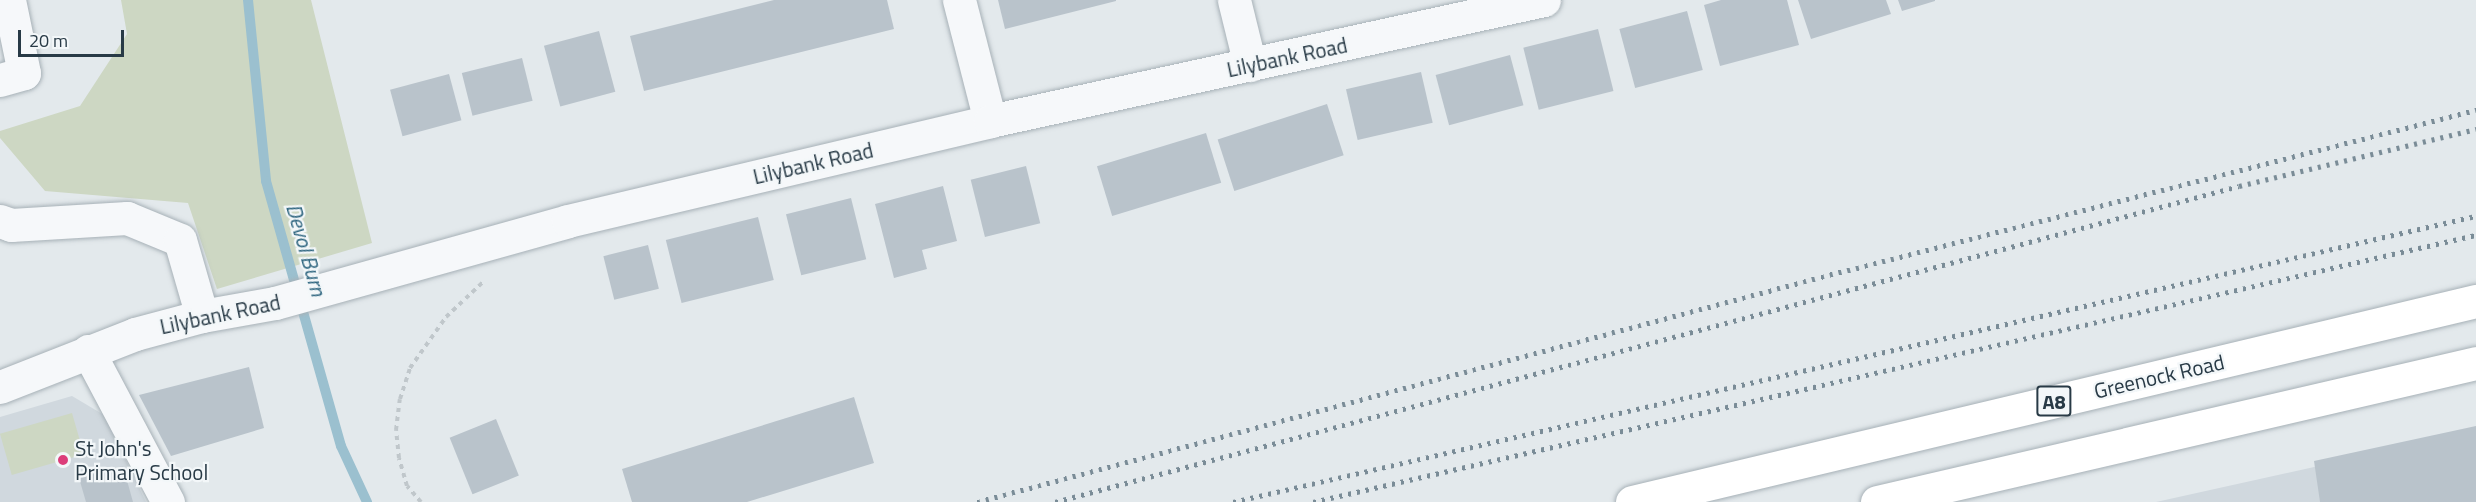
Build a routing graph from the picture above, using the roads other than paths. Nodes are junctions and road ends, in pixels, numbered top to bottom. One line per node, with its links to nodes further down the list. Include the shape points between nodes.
1 (9, 0): 6 (street, via 24,73)
2 (959, 0): 7 (street)
3 (1234, 0): 5 (street)
4 (1544, 0): 5 (street, Lilybank Road)
5 (1250, 65): 7 (street, Lilybank Road)
6 (0, 80)
7 (990, 121): 10 (street, Lilybank Road, via 568,222 275,303)
8 (0, 221): 10 (street, via 11,225 127,218 180,240)
9 (2476, 301): 15 (highway, Greenock Road / A8)
10 (202, 316): 11 (street, Lilybank Road)
11 (88, 351): 13 (street, Lilybank Road); 14 (street)
12 (2476, 363): 16 (highway)
13 (0, 387)
14 (168, 502)
15 (1632, 502)
16 (1877, 502)

